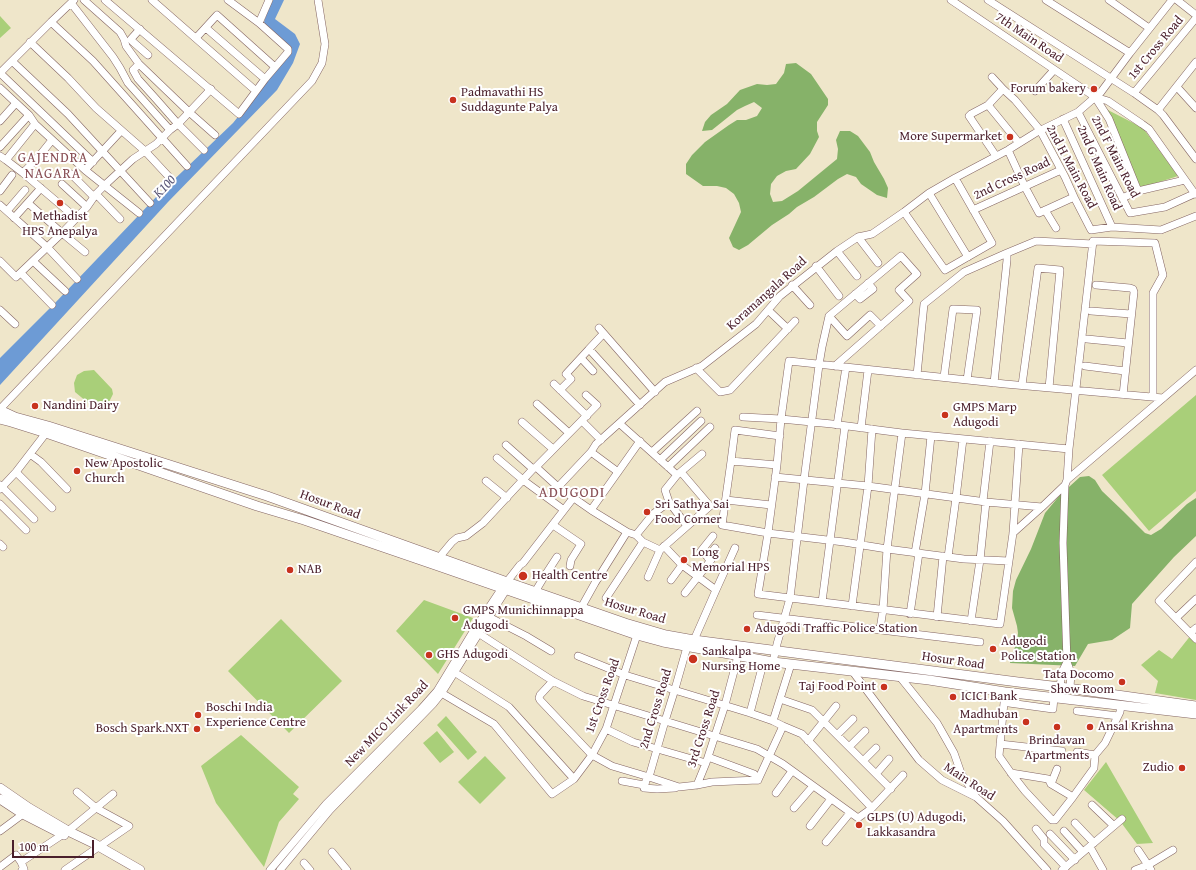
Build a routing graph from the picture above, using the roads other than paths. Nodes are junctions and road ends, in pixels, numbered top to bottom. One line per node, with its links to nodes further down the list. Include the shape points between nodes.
1 (84, 0): 27 (street, via 120,32)
2 (105, 0): 20 (street)
3 (152, 0): 21 (street)
4 (228, 0): 17 (street)
5 (269, 0): 17 (street)
6 (951, 0): 29 (street, 7th Main Road)
7 (1046, 0): 23 (street)
8 (1109, 0): 19 (street)
9 (1172, 0): 19 (street, Koramangala Road)
10 (1177, 0): 14 (street)
11 (320, 1): 167 (street, via 325,44 322,63 312,80)
12 (993, 1): 33 (street)
13 (73, 2): 16 (street); 53 (street, via 113,57 128,84)
14 (1196, 15)
15 (1196, 18): 40 (street, 1st Cross Road)
16 (51, 22): 22 (street); 57 (street, via 93,61)
17 (259, 23): 28 (street, via 288,50)
18 (206, 28): 21 (street); 28 (street, via 217,15); 32 (street)
19 (1150, 28): 23 (street, Koramangala Road)
20 (140, 29): 24 (street, via 131,39); 36 (street)
21 (196, 38): 38 (street)
22 (30, 42): 25 (street); 55 (street)
23 (1130, 53): 33 (street, Koramangala Road)
24 (148, 55)
25 (12, 61): 30 (street); 63 (street)
26 (1196, 62): 34 (street)
27 (139, 64): 46 (street); 52 (street, via 133,70 138,79)
28 (275, 67): 32 (street)
29 (1054, 70): 39 (street); 41 (street, 7th Main Road)
30 (0, 73): 68 (street)
31 (992, 77): 37 (street, 2nd H Main Road)
32 (266, 79): 38 (street)
33 (1110, 79): 40 (street); 41 (street, Koramangala Road)
34 (1177, 87): 44 (street); 45 (street)
35 (0, 88): 42 (street)
36 (210, 89): 38 (street, via 239,114); 46 (street)
37 (1003, 89): 43 (street); 54 (street, 2nd H Main Road)
38 (256, 91)
39 (1035, 91)
40 (1134, 93): 45 (street)
41 (1095, 97): 47 (street, Koramangala Road); 78 (street, via 1108,101 1149,129); 85 (street, via 1109,119)
42 (16, 103): 48 (street); 50 (street)
43 (988, 105): 59 (street); 65 (street, via 969,116)
44 (1196, 108)
45 (1158, 110): 67 (street)
46 (189, 112): 52 (street); 56 (street)
47 (1078, 112): 49 (street, Koramangala Road); 90 (street, 2nd F Main Road)
48 (28, 115): 51 (street); 60 (street)
49 (1063, 119): 54 (street, Koramangala Road); 104 (street, 2nd G Main Road)
50 (0, 121)
51 (35, 124): 58 (street); 66 (street)
52 (178, 124): 53 (street); 61 (street)
53 (170, 130): 57 (street)
54 (1040, 130): 59 (street, Koramangala Road); 72 (street, 2nd H Main Road)
55 (121, 131): 63 (street); 64 (street)
56 (215, 135)
57 (162, 138): 64 (street); 69 (street)
58 (52, 140): 70 (street); 73 (street)
59 (1019, 143): 62 (street, Koramangala Road)
60 (0, 147)
61 (204, 150)
62 (1008, 150): 65 (street, Koramangala Road); 81 (street)
63 (103, 151): 68 (street); 71 (street)
64 (145, 151): 71 (street); 77 (street)
65 (996, 156): 76 (street, Koramangala Road)
66 (3, 158): 73 (street)
67 (1196, 159)
68 (93, 162): 70 (street)
69 (187, 166)
70 (85, 170): 80 (street)
71 (121, 170): 80 (street); 92 (street)
72 (1061, 170): 81 (street, 2nd Cross Road); 89 (street, 2nd H Main Road)
73 (23, 173): 82 (street)
74 (70, 174): 88 (street)
75 (12, 175): 84 (street)
76 (955, 178): 86 (street, Koramangala Road); 95 (street)
77 (171, 179)
78 (1185, 180): 85 (street); 87 (street)
79 (62, 184): 94 (street)
80 (104, 185): 88 (street); 99 (street)
81 (1025, 187): 95 (street, 2nd Cross Road); 97 (street)
82 (41, 188): 91 (street); 102 (street)
83 (25, 190): 96 (street)
84 (0, 191)
85 (1138, 191): 90 (street)
86 (928, 193): 98 (street, Koramangala Road); 115 (street)
87 (1195, 193): 90 (street, 2nd F Main Road, via 1165,207 1130,213)
88 (95, 196): 94 (street); 103 (street)
89 (1074, 197): 97 (street); 104 (street, 2nd H Main Road, via 1091,230)
90 (1122, 198)
91 (28, 203): 101 (street); 107 (street)
92 (150, 203)
93 (0, 205): 96 (street)
94 (87, 207): 102 (street)
95 (973, 210): 115 (street, via 992,242)
96 (7, 211): 101 (street)
97 (1042, 211): 105 (street)
98 (904, 212): 108 (street, Koramangala Road, via 872,234); 115 (street, via 945,270)
99 (139, 213)
100 (1196, 216): 106 (street, 2nd H Main Road, via 1161,230)
101 (14, 218): 111 (street)
102 (76, 218): 107 (street)
103 (120, 219)
104 (1112, 227): 106 (street, 2nd H Main Road)
105 (1056, 228)
106 (1154, 230): 109 (street)
107 (62, 233): 111 (street); 113 (street)
108 (858, 237): 112 (street, Koramangala Road); 118 (street)
109 (1155, 240)
110 (1093, 244): 114 (street, via 1036,241); 159 (street); 163 (street, via 1093,241 1155,243 1163,275 1153,294)
111 (47, 247): 116 (street); 122 (street)
112 (837, 251): 119 (street, Koramangala Road); 121 (street)
113 (85, 252)
114 (1007, 253): 151 (street, via 964,272 924,304); 154 (street)
115 (968, 257)
116 (33, 260): 120 (street); 125 (street)
117 (0, 261): 120 (street)
118 (878, 263)
119 (816, 266): 123 (street, Koramangala Road); 126 (street)
120 (18, 275): 127 (street)
121 (857, 276)
122 (77, 279)
123 (792, 285): 128 (street); 130 (street, Koramangala Road)
124 (1096, 285): 132 (street, via 1133,289)
125 (65, 291)
126 (839, 296)
127 (52, 305)
128 (810, 305)
129 (0, 310): 135 (street)
130 (768, 310): 137 (street); 146 (street, Koramangala Road, via 756,324)
131 (1091, 311): 132 (street)
132 (1131, 314): 139 (street)
133 (829, 316): 136 (street, via 847,336 870,315); 136 (street, via 901,256 917,274 899,290 909,301); 142 (street)
134 (795, 321): 137 (street)
135 (16, 324)
136 (881, 326): 143 (street)
137 (788, 329): 146 (street, via 730,390 720,392)
138 (1087, 339): 139 (street)
139 (1128, 343): 150 (street)
140 (590, 349): 141 (street); 160 (street, via 601,331); 166 (street)
141 (581, 358): 149 (street); 158 (street, via 566,374 571,378)
142 (819, 364): 143 (street); 172 (street, via 789,361); 175 (street)
143 (835, 366): 145 (street)
144 (1085, 366): 150 (street)
145 (846, 367): 147 (street); 177 (street)
146 (696, 368): 160 (street, Koramangala Road, via 665,382)
147 (868, 370): 151 (street); 179 (street)
148 (1196, 370): 164 (street)
149 (593, 371)
150 (1125, 371): 161 (street)
151 (917, 375): 152 (street)
152 (944, 377): 153 (street); 153 (street, via 953,309 977,310)
153 (967, 380): 154 (street)
154 (994, 383): 156 (street)
155 (554, 384): 158 (street)
156 (1022, 385): 157 (street); 157 (street, via 1038,268 1060,270)
157 (1049, 388): 159 (street)
158 (560, 390): 170 (street)
159 (1076, 390): 161 (street); 193 (street)
160 (655, 392): 166 (street, Koramangala Road)
161 (1123, 394): 163 (street)
162 (586, 395): 170 (street, via 597,405)
163 (1154, 397): 164 (street)
164 (1163, 398): 212 (street)
165 (537, 404): 182 (street)
166 (640, 406): 176 (street, Koramangala Road)
167 (0, 409): 253 (main road, Hosur Road, via 15,417 261,494)
168 (697, 411): 195 (street)
169 (743, 417): 172 (street)
170 (584, 418): 182 (street); 187 (street)
171 (0, 419): 181 (main road, Hosur Road)
172 (781, 419): 175 (street); 184 (street)
173 (701, 421): 199 (street)
174 (522, 422): 192 (street)
175 (811, 422): 177 (street); 209 (street)
176 (620, 424): 187 (street, Koramangala Road); 189 (street)
177 (841, 425): 179 (street); 211 (street)
178 (710, 427): 202 (street)
179 (860, 428): 180 (street)
180 (872, 429): 183 (street); 213 (street)
181 (46, 433): 196 (street); 262 (main road, Hosur Road)
182 (570, 433): 192 (street)
183 (902, 433): 185 (street); 217 (street)
184 (780, 436): 200 (street, via 735,430); 201 (street)
185 (932, 436): 186 (street); 218 (street)
186 (963, 439): 188 (street); 221 (street)
187 (601, 440): 194 (street, Koramangala Road)
188 (990, 441): 190 (street); 224 (street)
189 (640, 442): 195 (street); 205 (street)
190 (1019, 444): 193 (street); 227 (street)
191 (506, 445): 203 (street)
192 (553, 449): 203 (street)
193 (1069, 449): 212 (street)
194 (591, 452): 205 (street); 215 (street, Koramangala Road)
195 (652, 452): 199 (street)
196 (30, 454): 204 (street); 216 (street)
197 (702, 454): 206 (street)
198 (497, 458): 208 (street)
199 (660, 460): 202 (street)
200 (731, 461): 201 (street); 222 (street)
201 (777, 465): 207 (street)
202 (668, 467): 206 (street)
203 (535, 468): 208 (street); 215 (street)
204 (16, 472): 214 (street); 229 (street)
205 (618, 472): 231 (street)
206 (679, 473): 223 (street, via 665,490); 234 (street, via 710,506)
207 (775, 477): 209 (street); 226 (street)
208 (523, 480): 220 (street); 230 (street)
209 (804, 480): 211 (street); 241 (street)
210 (486, 481): 220 (street)
211 (837, 483): 213 (street); 242 (street)
212 (1066, 483): 228 (street); 294 (street, via 1063,543)
213 (868, 486): 217 (street); 244 (street)
214 (1, 487): 232 (street)
215 (558, 487): 219 (street)
216 (67, 489)
217 (895, 490): 218 (street); 248 (street)
218 (925, 494): 221 (street); 249 (street)
219 (574, 497): 230 (street); 231 (street)
220 (507, 498): 253 (street, via 483,523 466,536 452,542)
221 (956, 498): 224 (street); 250 (street)
222 (726, 500): 226 (street); 237 (street, via 722,525)
223 (669, 502): 234 (street); 239 (street, via 653,514)
224 (985, 502): 227 (street); 254 (street)
225 (0, 504): 235 (street)
226 (771, 505): 237 (street)
227 (1015, 505): 228 (street); 238 (street)
228 (1042, 507): 238 (street)
229 (52, 508)
230 (564, 510): 233 (street)
231 (591, 510): 236 (street)
232 (34, 519)
233 (553, 525): 258 (street, via 581,544 570,560); 262 (street)
234 (687, 526): 245 (street)
235 (26, 530)
236 (627, 532): 239 (street); 271 (street)
237 (768, 533): 241 (street); 267 (street, via 758,594)
238 (1013, 534): 255 (street)
239 (636, 535): 243 (street)
240 (713, 536): 252 (street, via 701,551)
241 (798, 536): 242 (street); 267 (street)
242 (830, 540): 244 (street); 269 (street)
243 (643, 542): 245 (street); 266 (street)
244 (860, 545): 248 (street); 270 (street)
245 (662, 548): 257 (street); 260 (street)
246 (715, 548): 252 (street)
247 (735, 548): 263 (street)
248 (887, 549): 249 (street); 272 (street)
249 (917, 553): 250 (street); 273 (street)
250 (945, 556): 254 (street); 276 (street)
251 (558, 557): 264 (street)
252 (708, 558): 259 (street, via 711,560)
253 (440, 559): 262 (main road, Hosur Road)
254 (980, 560): 255 (street); 279 (street)
255 (1010, 561): 279 (street, via 1000,624)
256 (1196, 562): 278 (street, via 1159,600)
257 (682, 565): 259 (street); 261 (street)
258 (570, 566)
259 (698, 576): 263 (street); 265 (street)
260 (648, 577)
261 (671, 580)
262 (507, 586): 264 (main road, Hosur Road); 275 (street, New MICO Link Road); 284 (main road, Hosur Road); 296 (street, New MICO Link Road, via 474,630)
263 (716, 590): 286 (street)
264 (535, 592): 271 (main road, Hosur Road)
265 (685, 593)
266 (606, 598)
267 (790, 598): 269 (street); 277 (street)
268 (1196, 599): 278 (street)
269 (822, 602): 270 (street)
270 (852, 606): 272 (street)
271 (581, 608): 286 (main road, Hosur Road, via 653,631)
272 (883, 610): 273 (street); 281 (street)
273 (910, 614): 276 (street)
274 (757, 615): 277 (street)
275 (489, 617): 282 (street, New MICO Link Road); 289 (street)
276 (937, 617): 279 (street)
277 (784, 618): 281 (street); 290 (street)
278 (1176, 618): 283 (street)
279 (971, 621)
280 (1196, 628): 283 (street)
281 (880, 629): 287 (street)
282 (478, 633): 296 (street, New MICO Link Road); 300 (street)
283 (1190, 633): 285 (street)
284 (637, 635): 288 (main road, Hosur Road); 298 (street, 1st Cross Road)
285 (1196, 639)
286 (694, 640): 290 (main road, Hosur Road)
287 (980, 642)
288 (687, 647): 292 (main road, Hosur Road); 304 (street, 2nd Cross Road)
289 (551, 650)
290 (775, 650): 293 (street); 301 (main road, Hosur Road)
291 (578, 656): 298 (street)
292 (738, 656): 293 (main road, Hosur Road); 310 (street, 3rd Cross Road)
293 (768, 661): 295 (main road, Hosur Road); 316 (street)
294 (1067, 662): 302 (street, via 1062,672); 303 (street, via 1071,673)
295 (791, 664): 297 (main road, Hosur Road); 309 (street)
296 (452, 671): 305 (street, New MICO Link Road); 347 (street, via 508,707)
297 (853, 672): 299 (main road, Hosur Road); 360 (street, Main Road, via 919,760 942,780)
298 (625, 675): 304 (street); 311 (street, 1st Cross Road)
299 (900, 677): 307 (main road, Hosur Road, via 970,686); 360 (street, via 937,722)
300 (553, 681): 311 (street, via 583,696); 335 (street, via 540,695 540,700)
301 (1018, 682): 302 (main road, Hosur Road); 306 (main road)
302 (1060, 687): 303 (main road, Hosur Road)
303 (1070, 688): 314 (main road, Hosur Road)
304 (675, 689): 310 (street); 320 (street, 2nd Cross Road)
305 (439, 692): 347 (street, 1st Cross Road, via 494,724 552,794); 396 (street, New MICO Link Road, via 326,804); 397 (street, New MICO Link Road, via 432,704 330,810)
306 (1016, 693): 307 (main road, Hosur Road); 308 (main road, Hosur Road)
307 (1005, 695): 308 (street, via 1009,703 1052,709); 329 (street)
308 (1054, 697): 312 (main road, Hosur Road)
309 (780, 698): 321 (street); 322 (street, via 812,710)
310 (725, 704): 316 (street); 327 (street, 3rd Cross Road)
311 (615, 705): 320 (street); 324 (street, 1st Cross Road)
312 (1121, 705): 317 (main road, Hosur Road); 318 (street)
313 (836, 706): 322 (street)
314 (1196, 706)
315 (1077, 711): 318 (street)
316 (750, 713): 321 (street)
317 (1196, 714)
318 (1118, 716): 336 (street, via 1105,744)
319 (853, 719): 326 (street)
320 (665, 721): 327 (street); 332 (street, 2nd Cross Road)
321 (773, 721): 323 (street)
322 (823, 722): 326 (street); 328 (street)
323 (783, 726): 328 (street, via 802,734); 337 (street)
324 (606, 729): 332 (street, via 633,742); 335 (street, 1st Cross Road)
325 (865, 731): 330 (street)
326 (837, 735): 330 (street)
327 (715, 736): 337 (street, via 757,749); 339 (street, 3rd Cross Road)
328 (808, 741): 367 (street)
329 (1000, 744): 333 (street); 343 (street, via 1000,756)
330 (849, 747): 340 (street)
331 (876, 748): 340 (street)
332 (657, 749): 339 (street); 346 (street, 2nd Cross Road)
333 (1062, 751)
334 (1077, 752): 336 (street)
335 (592, 755): 346 (street, via 612,766); 347 (street, 1st Cross Road)
336 (1095, 755): 361 (street, via 1094,768)
337 (769, 756): 342 (street); 348 (street)
338 (889, 759): 344 (street)
339 (707, 760): 348 (street, via 754,774); 352 (street, 3rd Cross Road)
340 (863, 761): 344 (street)
341 (1057, 769): 350 (street)
342 (792, 771): 353 (street); 358 (street)
343 (1011, 773): 350 (street, via 1048,779); 361 (street, via 1052,820 1055,820)
344 (876, 774): 356 (street)
345 (903, 775): 356 (street)
346 (648, 777): 351 (street, 2nd Cross Road); 355 (street)
347 (574, 779)
348 (758, 780): 352 (street)
349 (622, 781): 351 (street)
350 (1051, 784): 361 (street)
351 (644, 785): 355 (street, via 644,788)
352 (697, 785): 355 (street)
353 (813, 786): 362 (street); 366 (street)
354 (0, 788): 363 (main road)
355 (679, 788)
356 (891, 789): 367 (street)
357 (77, 792): 365 (street)
358 (776, 793)
359 (113, 794): 365 (street)
360 (976, 797): 400 (street, Main Road, via 1003,820)
361 (1073, 797)
362 (831, 799): 368 (street); 373 (street)
363 (4, 800): 369 (main road); 377 (main road, via 29,808)
364 (1092, 805): 372 (street)
365 (96, 808): 377 (street); 381 (street, via 129,826)
366 (794, 808)
367 (872, 808): 368 (street, via 858,818)
368 (850, 813): 379 (street)
369 (23, 814): 375 (street); 377 (main road)
370 (1122, 819): 372 (street)
371 (1075, 823): 380 (street)
372 (1113, 825): 380 (street)
373 (810, 826)
374 (1036, 829): 391 (street, via 1044,839 1044,844)
375 (0, 831)
376 (1064, 831): 385 (street)
377 (65, 833): 381 (main road); 387 (street)
378 (1050, 834): 386 (street)
379 (826, 842)
380 (1092, 845): 385 (street); 401 (street)
381 (96, 848): 393 (street); 394 (main road); 395 (main road)
382 (1138, 850): 390 (street)
383 (1174, 850): 390 (street)
384 (332, 852): 399 (street)
385 (1083, 852): 386 (street)
386 (1075, 860): 391 (street)
387 (20, 862): 389 (street, via 16,855); 392 (street, via 24,869)
388 (304, 863): 398 (street)
389 (0, 867)
390 (1149, 867): 402 (street)
391 (1064, 868)
392 (22, 870)
393 (66, 870)
394 (128, 870)
395 (140, 870)
396 (270, 870)
397 (280, 870)
398 (310, 870)
399 (347, 870)
400 (1047, 870)
401 (1103, 870)
402 (1136, 870)

